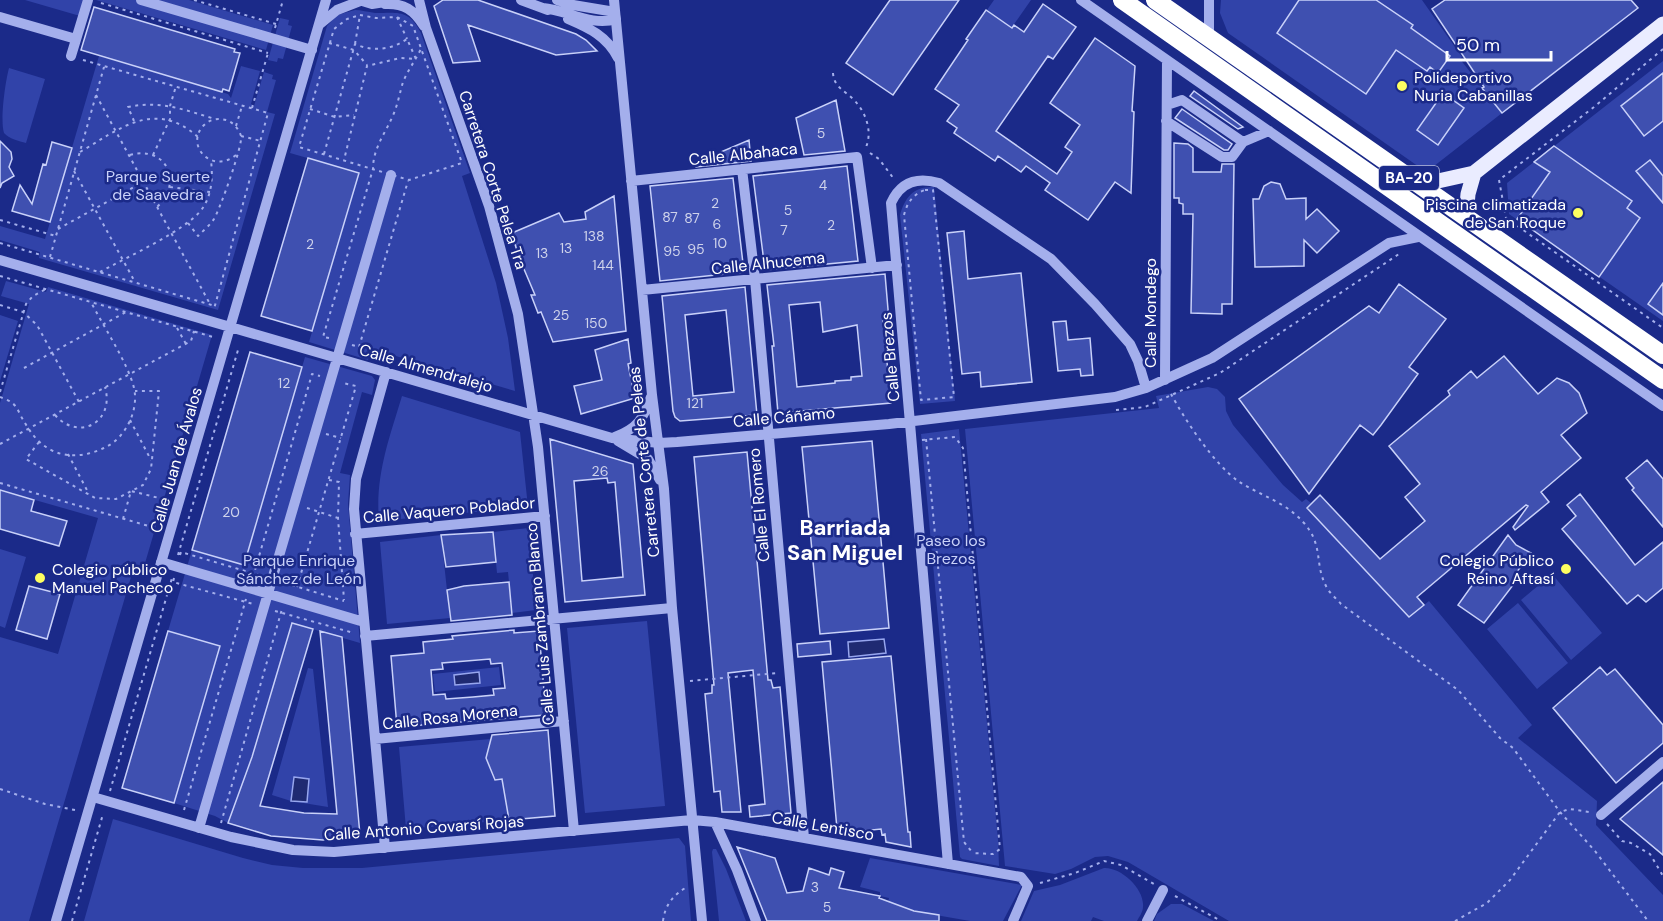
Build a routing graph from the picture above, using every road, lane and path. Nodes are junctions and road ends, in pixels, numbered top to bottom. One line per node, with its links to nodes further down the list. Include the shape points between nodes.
1 (88, 0): 29 (street)
2 (141, 0): 27 (street)
3 (194, 0): 22 (path)
4 (283, 0): 22 (path)
5 (326, 0): 23 (street, Calle Juan de Ávalos)
6 (360, 0): 15 (street, Carretera Corte Pelea Tra, via 372,4); 23 (street, via 337,10)
7 (419, 0): 26 (street, Carretera Corte Pelea Tra)
8 (521, 0): 17 (street)
9 (557, 0): 19 (street, via 615,12)
10 (614, 0): 19 (street, Carretera Corte de Peleas)
11 (1081, 0): 40 (street)
12 (1122, 0): 134 (highway, BA-20)
13 (1155, 0): 28 (highway, BA-20)
14 (1209, 0): 28 (street)
15 (390, 2): 26 (street, Carretera Corte Pelea Tra, via 408,8)
16 (100, 3): 37 (path)
17 (543, 8): 19 (street, via 595,21 607,22); 41 (street, via 593,30 613,47)
18 (360, 15): 21 (path); 31 (path, via 334,28); 33 (path)
19 (616, 16): 41 (street, Carretera Corte de Peleas)
20 (0, 17): 29 (street)
21 (397, 17): 25 (path); 30 (path)
22 (276, 24): 27 (path)
23 (320, 24): 32 (street, Calle Juan de Ávalos)
24 (1663, 24): 76 (main road)
25 (413, 27)
26 (426, 28): 148 (street, Carretera Corte Pelea Tra, via 501,246 518,314)
27 (272, 38): 32 (street); 37 (path)
28 (1209, 38): 81 (highway, BA-20)
29 (76, 39): 38 (street)
30 (407, 39): 33 (path, via 381,49); 39 (path)
31 (329, 43): 32 (path); 36 (path); 51 (path)
32 (314, 44): 118 (street, Calle Juan de Ávalos)
33 (355, 44): 36 (path)
34 (421, 49): 39 (path)
35 (1663, 49): 119 (path, via 1499,180 1506,218)
36 (354, 50): 43 (path); 53 (path)
37 (268, 52): 50 (path)
38 (71, 56): 42 (path)
39 (416, 59): 43 (path, via 400,58); 73 (path, via 373,157)
40 (1167, 60): 47 (street, Calle Mondego); 60 (street)
41 (620, 63): 79 (street, Carretera Corte de Peleas)
42 (104, 66): 45 (path); 46 (path)
43 (367, 66): 52 (path)
44 (833, 73): 83 (path, via 834,81 854,100 867,122 865,150 879,159)
45 (176, 86): 48 (path); 49 (path)
46 (96, 95): 59 (path); 65 (path)
47 (1167, 105): 57 (street, Calle Mondego); 64 (street, via 1182,100)
48 (170, 106): 54 (path); 55 (path); 56 (path, via 146,103 128,107)
49 (242, 106): 50 (path); 58 (path)
50 (252, 108): 63 (path, via 268,113)
51 (310, 109): 53 (path); 66 (path, via 299,147)
52 (355, 115): 53 (path); 71 (path)
53 (335, 117): 66 (path)
54 (170, 119): 56 (path); 62 (path); 67 (path)
55 (217, 119): 58 (path); 62 (path, via 204,125)
56 (134, 121): 59 (path)
57 (1166, 121): 64 (street, via 1222,157 1232,158); 133 (street, Calle Mondego)
58 (236, 126): 61 (path)
59 (116, 131): 65 (path); 69 (path)
60 (1269, 131): 64 (street); 89 (street)
61 (241, 136): 63 (path); 68 (path)
62 (198, 137): 70 (path, via 201,151)
63 (261, 141): 112 (path)
64 (1243, 142)
65 (80, 152): 75 (path)
66 (324, 154): 71 (path)
67 (153, 155): 69 (path); 82 (path, via 169,172)
68 (236, 155): 70 (path, via 224,162); 91 (path, via 212,221 198,236)
69 (129, 156): 80 (path)
70 (210, 160): 84 (path)
71 (344, 160): 73 (path)
72 (462, 163): 78 (path)
73 (373, 169): 77 (path); 123 (path)
74 (742, 169): 79 (street, Calle Albahaca); 102 (street, Calle Albahaca, via 857,157); 105 (street, Calle El Romero)
75 (74, 171): 86 (path); 92 (path)
76 (1474, 173): 81 (main road); 88 (main road)
77 (391, 174): 78 (path); 129 (street)
78 (409, 180): 125 (path)
79 (631, 180): 108 (street, Carretera Corte de Peleas)
80 (143, 182): 85 (path); 86 (path)
81 (1420, 185): 88 (highway, BA-20)
82 (170, 187): 84 (path); 85 (path)
83 (901, 187): 101 (street, Calle Brezos, via 891,203); 137 (street, via 917,180 939,183 1051,259 1130,344)
84 (210, 192): 91 (path, via 202,209)
85 (157, 207): 93 (path)
86 (95, 209): 92 (path); 100 (path)
87 (904, 215): 143 (path, via 916,194 933,190 954,398)
88 (1466, 217): 128 (highway, BA-20)
89 (1391, 218): 95 (street); 97 (street)
90 (0, 220): 94 (path)
91 (188, 223): 93 (path)
92 (58, 229): 94 (path)
93 (171, 233): 100 (path); 110 (path)
94 (56, 236): 98 (path)
95 (1420, 238): 97 (street); 141 (path, via 1220,373); 145 (street)
96 (0, 243): 98 (path)
97 (1389, 243): 133 (street, via 1212,358)
98 (50, 257): 103 (path)
99 (0, 260): 115 (street, Calle Almendralejo)
100 (123, 260): 103 (path); 106 (path)
101 (897, 265): 102 (street, Calle Alhucema); 150 (street, Calle Brezos)
102 (872, 267): 105 (street, Calle Alhucema)
103 (100, 272): 106 (path)
104 (0, 276): 107 (path)
105 (755, 279): 108 (street, Calle Alhucema); 152 (street, Calle El Romero)
106 (135, 282): 110 (path)
107 (46, 289): 109 (path); 113 (path, via 33,296)
108 (642, 290): 140 (street, Carretera Corte de Peleas)
109 (91, 302): 114 (path); 116 (path)
110 (210, 304): 112 (path)
111 (0, 305): 113 (path)
112 (215, 306): 115 (path)
113 (24, 312): 127 (path, via 37,325); 139 (path)
114 (126, 312): 116 (path); 117 (path)
115 (211, 322): 118 (street, Calle Almendralejo); 121 (path)
116 (103, 325): 127 (path); 132 (path)
117 (177, 327): 120 (path); 124 (path)
118 (230, 327): 129 (street, Calle Almendralejo); 171 (street, Calle Juan de Ávalos)
119 (1663, 328)
120 (194, 331): 121 (path); 124 (path)
121 (207, 335): 122 (path)
122 (214, 337)
123 (323, 337)
124 (186, 344): 132 (path)
125 (359, 347)
126 (237, 351): 172 (path)
127 (52, 353): 130 (path); 144 (path)
128 (1663, 355)
129 (337, 358): 131 (street, Calle Almendralejo); 175 (street)
130 (24, 368)
131 (386, 372): 148 (street, Calle Almendralejo); 170 (street, via 356,479)
132 (130, 374): 136 (path); 138 (path)
133 (1165, 380): 137 (street, Calle Mondego); 141 (path)
134 (1663, 380)
135 (356, 386): 161 (path)
136 (105, 387): 144 (path); 147 (path, via 107,406 103,415 88,427 69,426)
137 (1146, 388): 150 (street, Calle Mondego, via 1115,398)
138 (135, 391): 149 (path); 160 (path, via 159,391)
139 (0, 392)
140 (652, 394): 153 (street, via 644,416 634,427); 157 (street, Carretera Corte de Peleas)
141 (1171, 395): 146 (path, via 1145,407); 191 (path, via 1226,470 1302,521 1314,536 1327,588 1341,604 1458,690 1500,738 1514,748)
142 (0, 397): 151 (path, via 14,404)
143 (921, 400)
144 (79, 402): 147 (path)
145 (1663, 406)
146 (1116, 410)
147 (55, 415): 151 (path)
148 (534, 415): 153 (street, Calle Almendralejo); 167 (street, Calle Luis Zambrano Blanco)
149 (130, 420): 159 (path, via 112,444 94,453); 160 (path)
150 (911, 421): 152 (street, Calle Cáñamo); 201 (street, Calle Brezos)
151 (28, 429): 155 (path); 156 (path)
152 (768, 433): 157 (street, Calle Cáñamo); 183 (street, Calle El Romero)
153 (612, 438): 157 (street, Calle Almendralejo); 158 (street, Calle Almendralejo)
154 (926, 439): 154 (path, via 964,842 972,853 993,854 1000,849 963,448 955,437)
155 (39, 442): 159 (path, via 55,452); 165 (path, via 26,459)
156 (0, 444)
157 (659, 447): 158 (street, Calle Almendralejo); 163 (street, Carretera Corte de Peleas)
158 (631, 448): 163 (street, Calle Almendralejo, via 648,459)
159 (68, 454): 165 (path)
160 (152, 463): 164 (path, via 143,485)
161 (329, 480): 174 (path); 178 (path, via 339,482)
162 (0, 483): 168 (path)
163 (664, 489): 177 (street, Carretera Corte de Peleas)
164 (131, 491): 165 (path, via 116,498); 166 (path); 168 (path)
165 (89, 495)
166 (167, 500)
167 (545, 516): 170 (street, Calle Vaquero Poblador); 179 (street, Calle Luis Zambrano Blanco)
168 (123, 519): 169 (path)
169 (159, 528)
170 (355, 534): 180 (street)
171 (162, 562): 172 (street); 189 (street, Calle Juan de Ávalos)
172 (175, 566): 175 (street); 190 (path)
173 (289, 584): 176 (path)
174 (297, 587)
175 (268, 593): 176 (street); 197 (street)
176 (285, 598): 178 (street); 196 (path)
177 (672, 608): 179 (street); 184 (street, Carretera Corte de Peleas)
178 (345, 616): 180 (street); 181 (path)
179 (554, 619): 182 (street); 185 (street, Calle Luis Zambrano Blanco)
180 (364, 622): 182 (street)
181 (346, 631)
182 (365, 636): 186 (street)
183 (789, 672): 184 (path); 199 (street, Calle El Romero)
184 (679, 682): 194 (street, Carretera Corte de Peleas)
185 (564, 721): 186 (street, Calle Rosa Morena); 198 (street, Calle Luis Zambrano Blanco)
186 (375, 739): 200 (street)
187 (1663, 762): 193 (street)
188 (0, 789): 192 (path)
189 (93, 797): 190 (street, Calle Antonio Covarsí Rojas); 192 (street, Calle Juan de Ávalos)
190 (107, 801): 197 (street, Calle Antonio Covarsí Rojas); 207 (path)
191 (1560, 812): 193 (path, via 1570,809); 214 (path, via 1510,880 1486,903); 215 (path)
192 (88, 813): 206 (street, Calle Juan de Ávalos)
193 (1601, 815): 202 (path, via 1622,840 1650,854)
194 (692, 820): 195 (street, Calle Lentisco); 198 (street, Calle Antonio Covarsí Rojas); 204 (street, Carretera Corte de Peleas)
195 (715, 822): 199 (street, Calle Lentisco); 210 (street)
196 (221, 823)
197 (199, 828): 200 (street, Calle Antonio Covarsí Rojas, via 293,850)
198 (574, 831): 200 (street, Calle Antonio Covarsí Rojas)
199 (804, 838): 201 (street, Calle Lentisco)
200 (385, 848)
201 (948, 864): 203 (street, Calle Lentisco)
202 (1663, 876)
203 (1025, 881): 205 (path, via 1055,880 1104,861 1121,866); 211 (street)
204 (698, 882): 208 (path, via 674,895); 209 (street, Carretera Corte de Peleas)
205 (1163, 890): 212 (street); 213 (path)
206 (56, 921)
207 (72, 921)
208 (663, 921)
209 (702, 921)
210 (756, 921)
211 (1013, 921)
212 (1147, 921)
213 (1221, 921)
214 (1455, 921)
215 (1648, 921)

